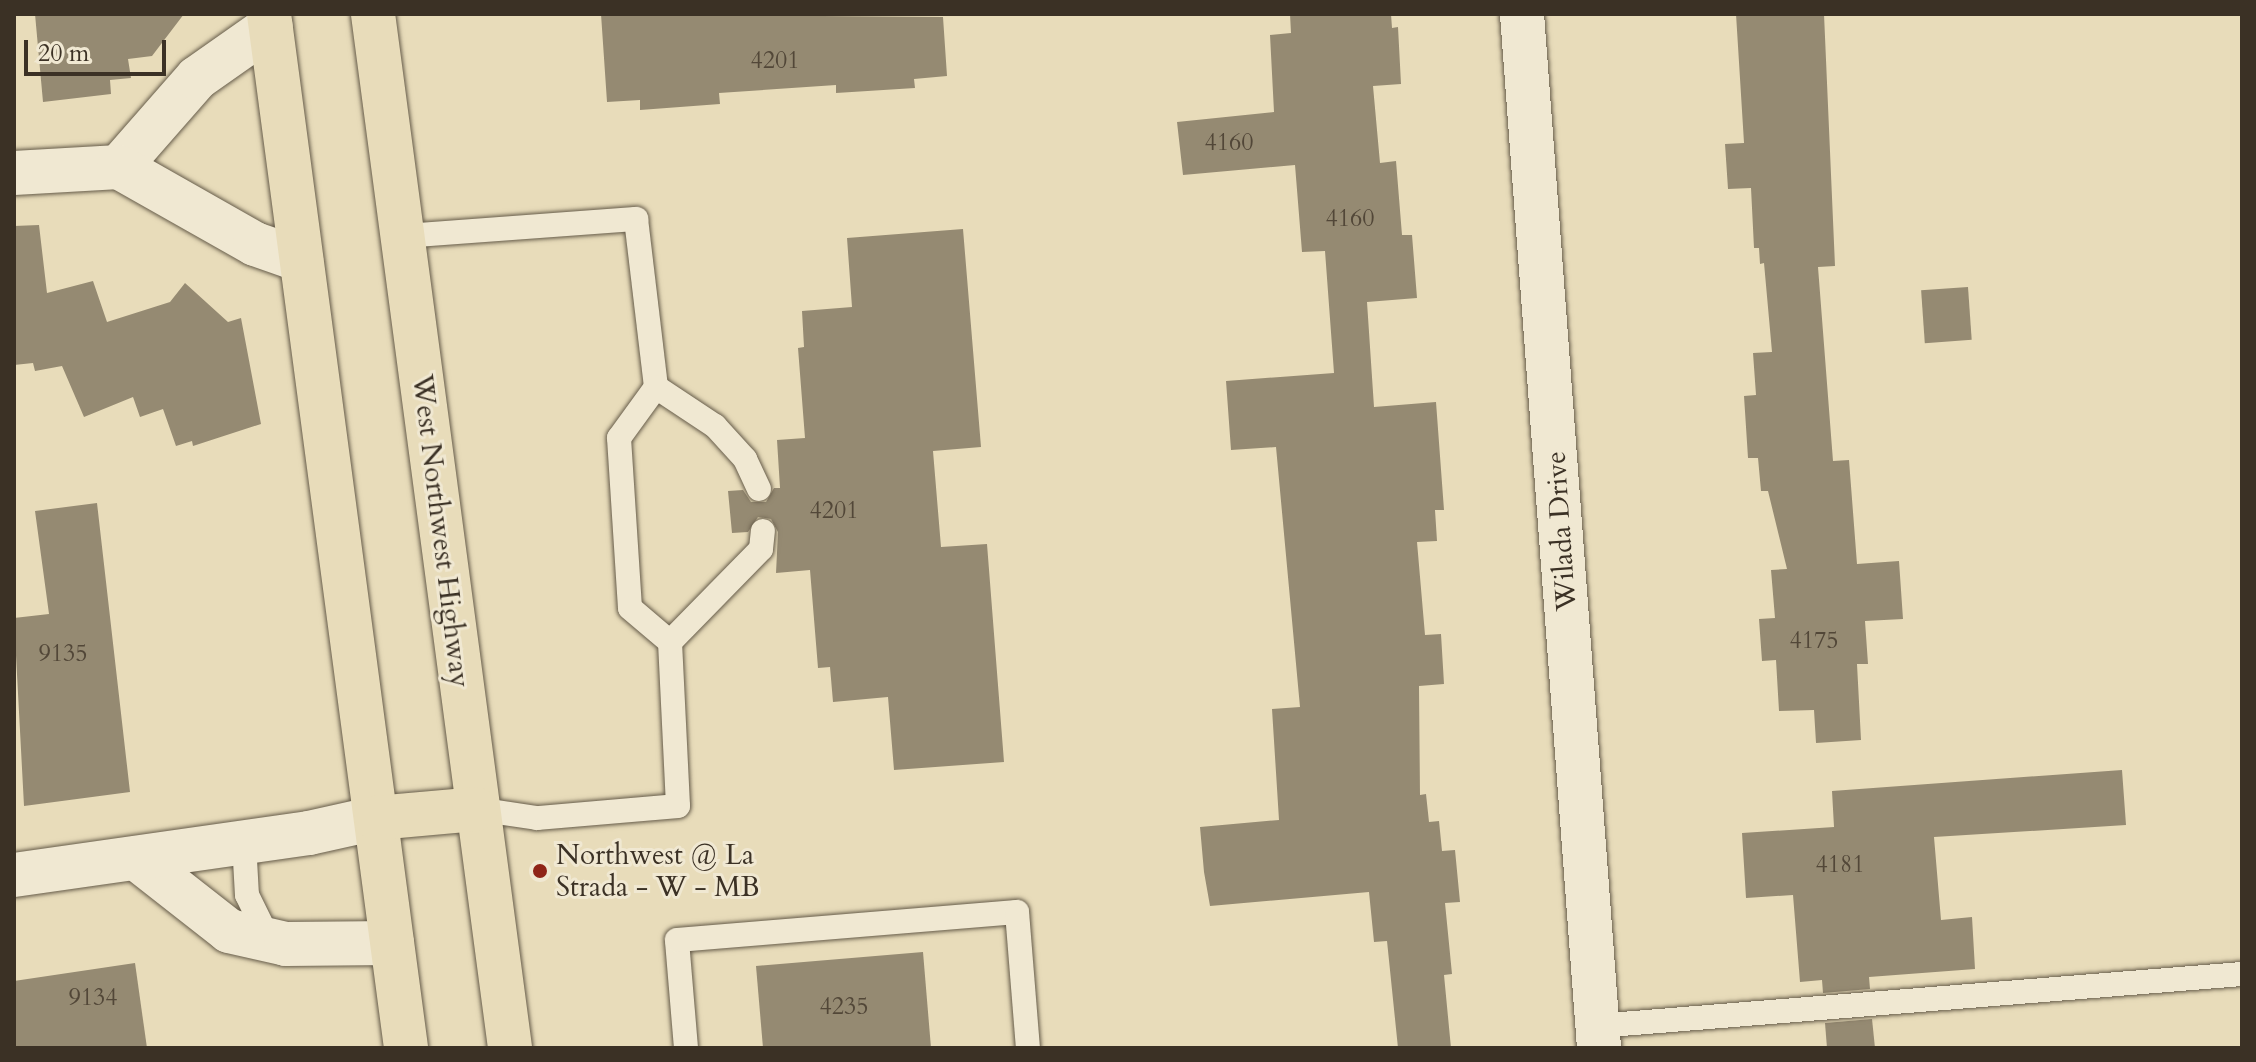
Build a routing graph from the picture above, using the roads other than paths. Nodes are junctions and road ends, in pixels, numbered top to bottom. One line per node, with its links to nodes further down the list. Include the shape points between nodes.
1 (373, 14): 6 (main road, West Northwest Highway)
2 (1522, 14): 20 (street, Wilada Drive)
3 (270, 20): 4 (street, via 197,78); 7 (main road)
4 (119, 167): 5 (street); 7 (street, via 255,244)
5 (14, 173)
6 (404, 236): 8 (lane, via 636,219); 12 (main road, West Northwest Highway)
7 (301, 260): 13 (main road)
8 (656, 387): 9 (lane, via 715,426 745,459); 11 (lane, via 619,438 630,608)
9 (759, 489)
10 (763, 531): 11 (lane, via 761,549)
11 (670, 642): 12 (lane, via 678,806 537,818)
12 (476, 809): 13 (main road); 22 (main road, West Northwest Highway)
13 (376, 818): 14 (street); 18 (main road)
14 (244, 842): 15 (street); 17 (lane, via 247,895)
15 (136, 858): 16 (street); 17 (street, via 229,931)
16 (14, 875)
17 (269, 940): 18 (street)
18 (392, 943): 21 (main road)
19 (2242, 974): 20 (lane)
20 (1598, 1037)
21 (406, 1048)
22 (510, 1048)
23 (686, 1048): 24 (lane, via 677,940 1017,912)
24 (1028, 1048)

